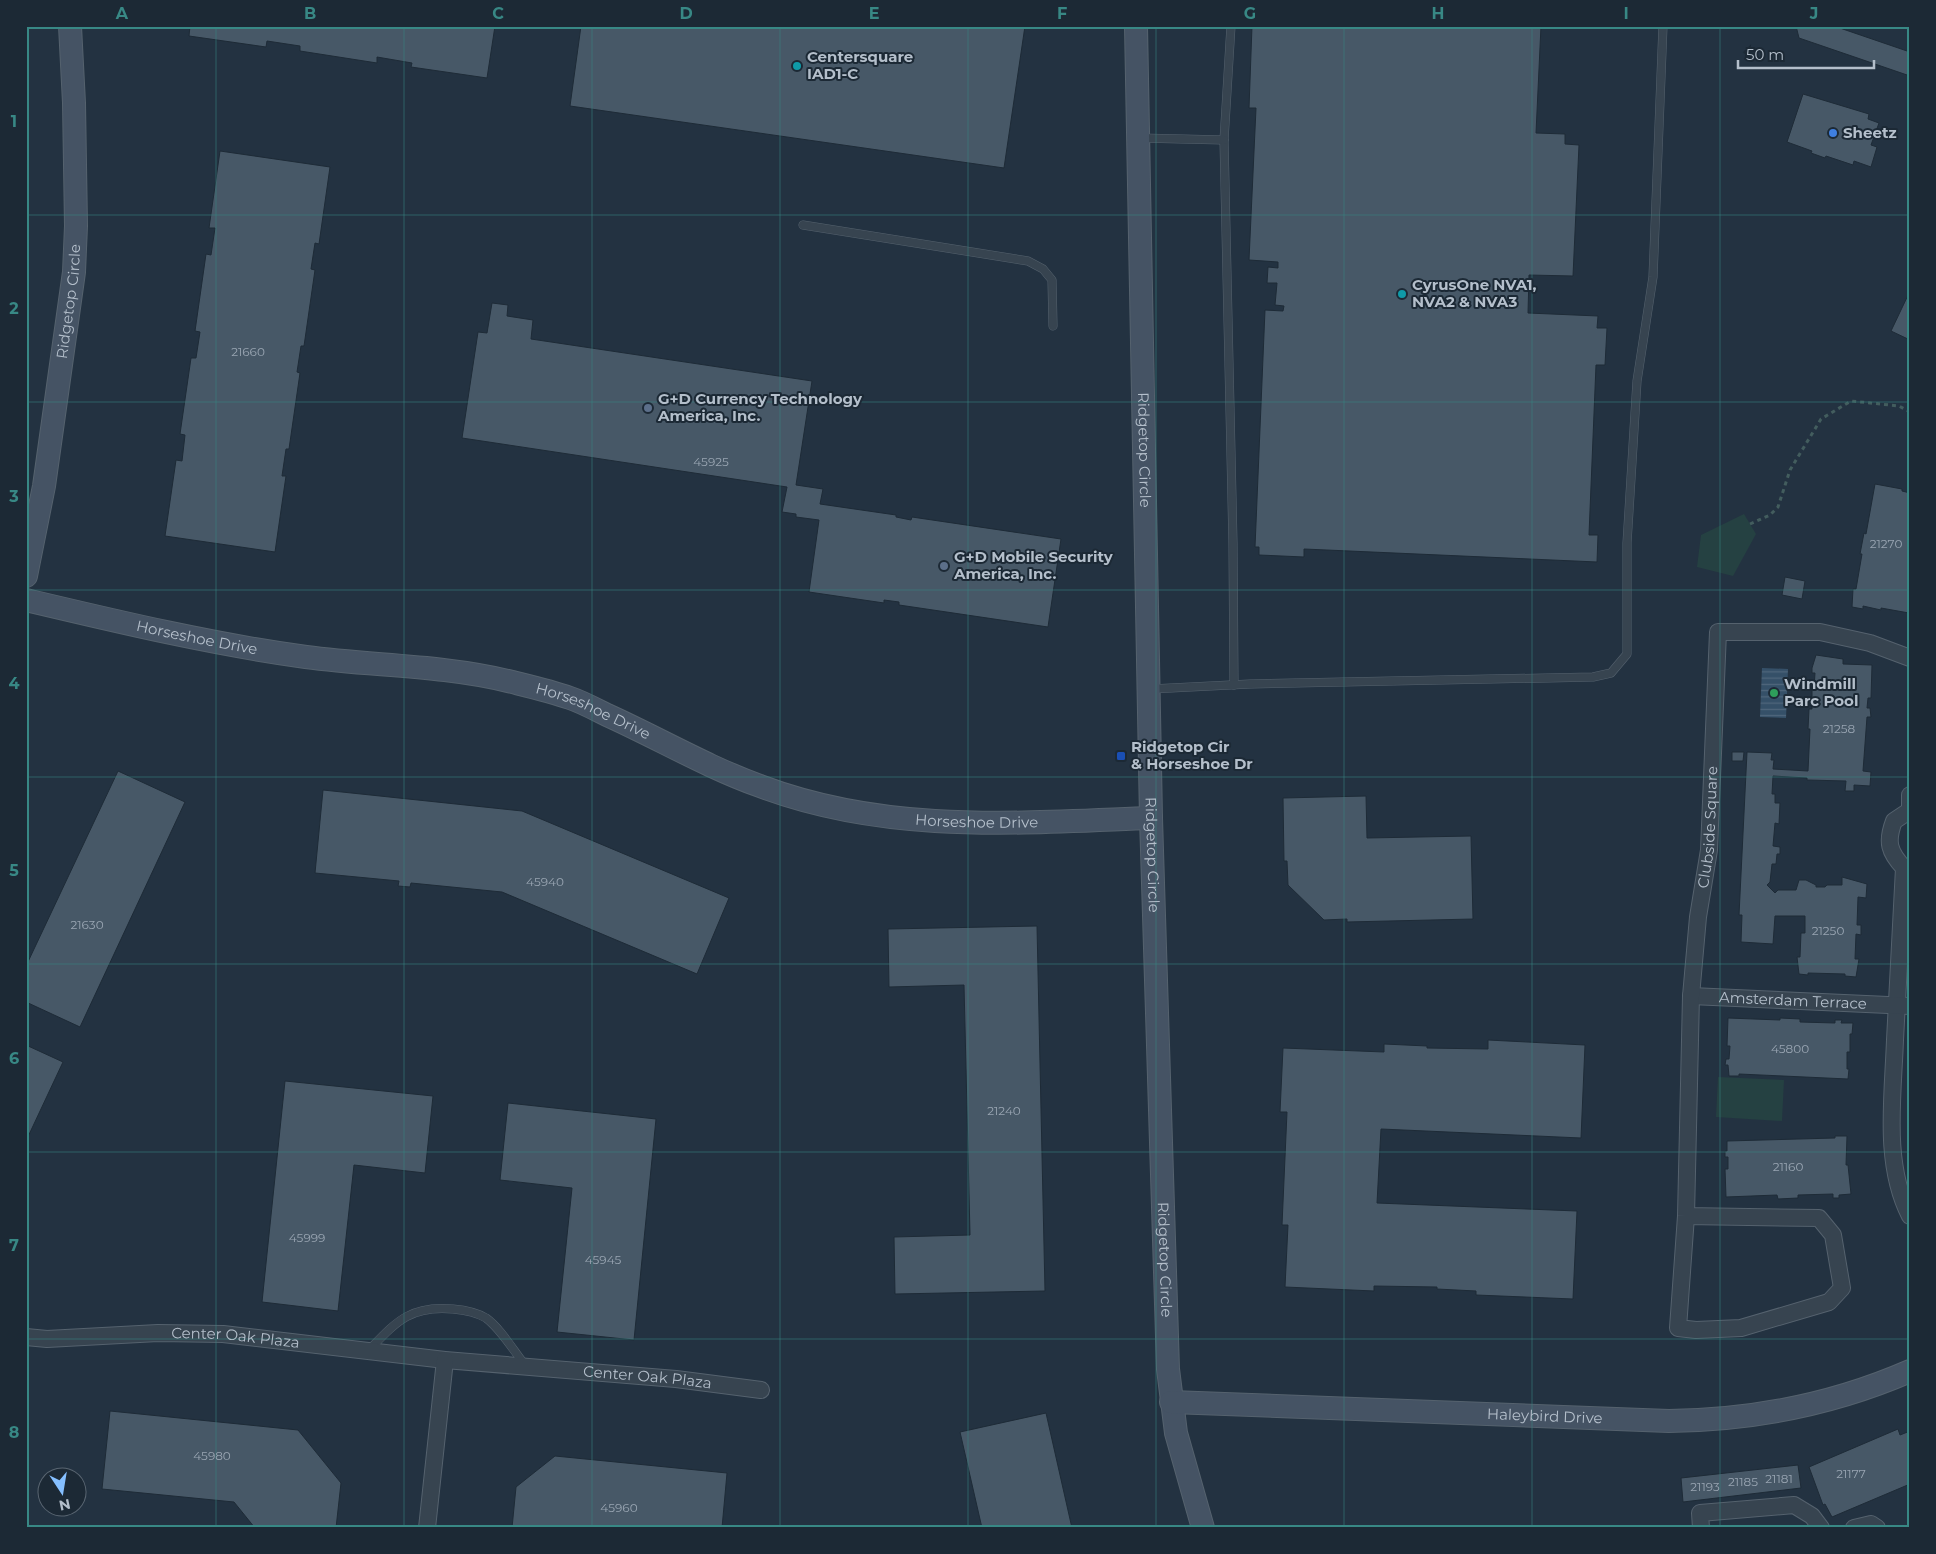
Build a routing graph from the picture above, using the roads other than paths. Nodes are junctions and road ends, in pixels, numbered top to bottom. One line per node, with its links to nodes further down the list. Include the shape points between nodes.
1 (70, 26): 9 (street, Ridgetop Circle, via 76,226 74,272 44,486)
2 (1136, 26): 5 (street, Ridgetop Circle)
3 (1231, 26): 6 (lane)
4 (1663, 26): 12 (lane, via 1653,277 1637,381 1627,543 1627,654 1611,673 1593,677)
5 (1138, 138): 6 (lane); 13 (street, Ridgetop Circle)
6 (1224, 140): 12 (lane, via 1234,544)
7 (803, 226): 8 (lane, via 1028,261 1043,269 1052,280)
8 (1053, 326)
9 (26, 576)
10 (26, 600): 16 (street, Horseshoe Drive, via 248,649 470,673 508,681 570,698 759,786 848,811 899,820 964,823)
11 (1910, 658): 18 (street, Clubside Square, via 1870,643 1820,632 1718,632 1709,850 1698,916)
12 (1234, 685): 13 (lane)
13 (1149, 689): 16 (street, Ridgetop Circle)
14 (1910, 795): 15 (street)
15 (1910, 811): 17 (street, via 1894,821 1889,841 1891,853)
16 (1151, 818): 28 (street, Ridgetop Circle)
17 (1907, 866): 19 (street)
18 (1691, 996): 19 (street, Amsterdam Terrace); 20 (street, Clubside Square)
19 (1903, 1006): 21 (street, via 1892,1111 1894,1156 1903,1202)
20 (1686, 1216): 20 (street, Clubside Square, via 1678,1328 1741,1328 1829,1302 1842,1288 1833,1236 1819,1218)
21 (1910, 1216)
22 (26, 1337): 23 (street, Center Oak Plaza, via 223,1334)
23 (368, 1351): 24 (street, Center Oak Plaza); 25 (lane, via 387,1331 418,1310 460,1310 486,1318)
24 (444, 1360): 25 (street, Center Oak Plaza); 29 (street)
25 (526, 1367): 27 (street, Center Oak Plaza)
26 (1910, 1371): 28 (street, Haleybird Drive, via 1817,1404 1712,1420)
27 (761, 1390)
28 (1171, 1402): 30 (street, Ridgetop Circle, via 1176,1433)
29 (427, 1528)
30 (1204, 1528)
31 (1701, 1528): 32 (street, via 1700,1513 1794,1505 1812,1516)
32 (1821, 1528)
33 (1854, 1528): 34 (street, via 1871,1524)
34 (1877, 1528)

